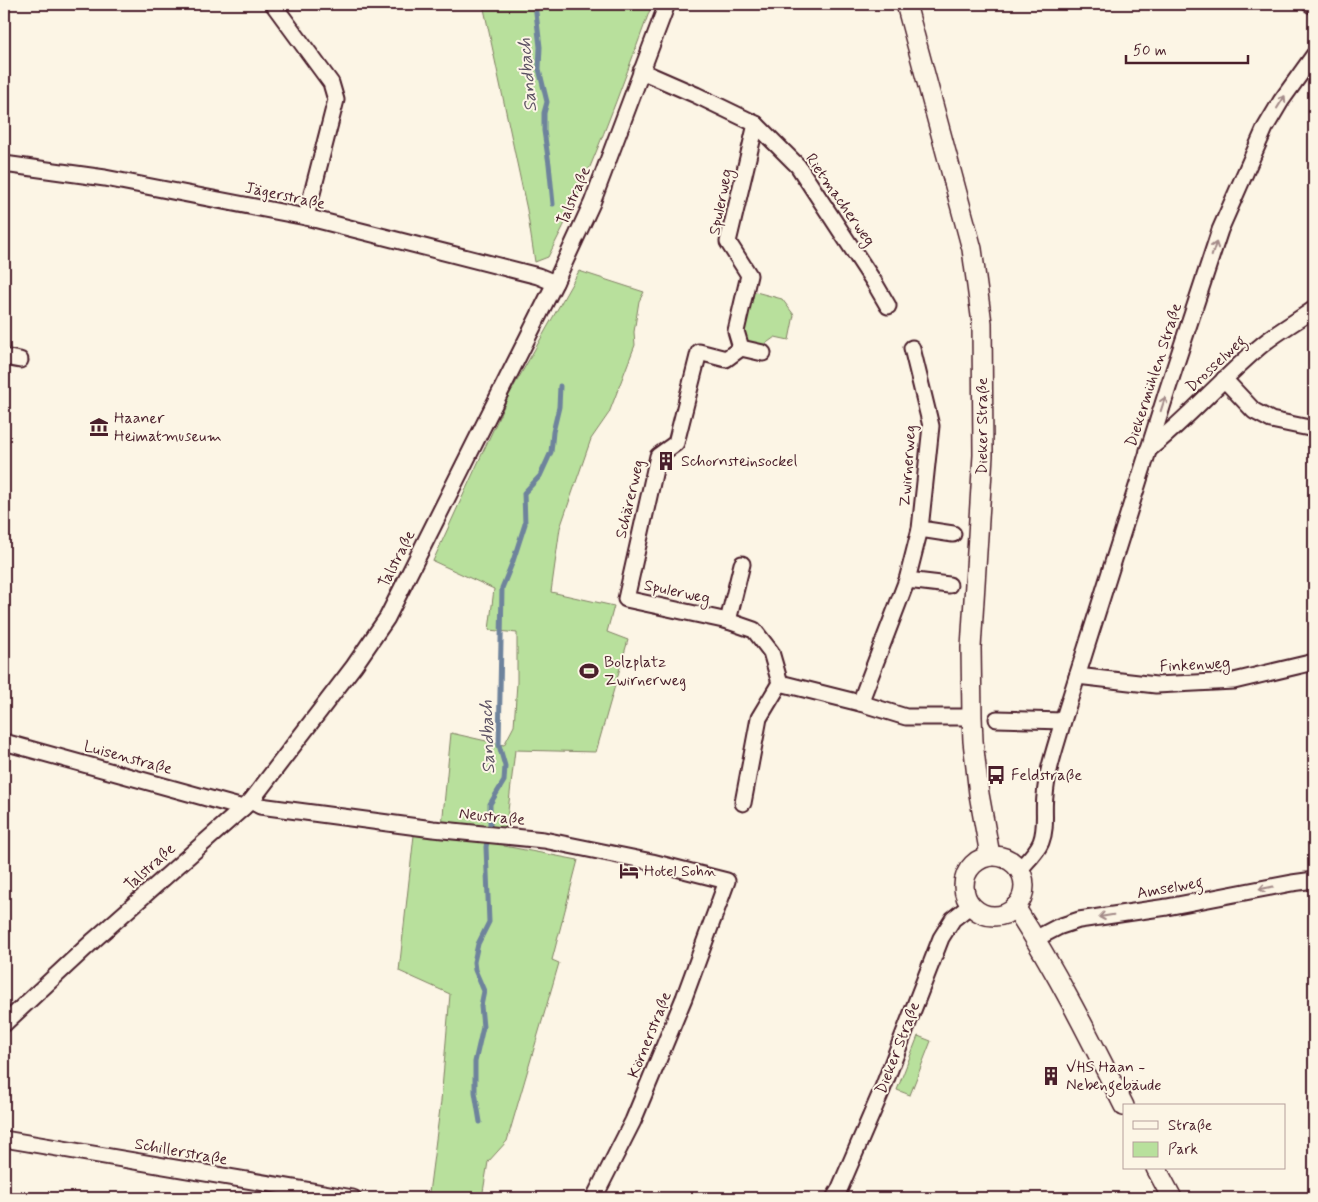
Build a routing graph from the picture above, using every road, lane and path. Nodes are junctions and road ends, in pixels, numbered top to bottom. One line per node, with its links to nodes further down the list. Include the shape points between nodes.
1 (273, 4): 10 (street, via 331,82 336,100)
2 (666, 4): 7 (street, Talstraße)
3 (906, 4): 33 (street, Dieker Straße, via 972,249 982,323 983,455 972,648)
4 (1310, 4): 5 (street)
5 (1314, 6)
6 (1314, 55): 21 (street, Diekermühlen Straße, one-way to 6, via 1228,211 1265,128)
7 (641, 71): 8 (street, Rietmacherweg); 11 (street, Talstraße, via 592,203)
8 (756, 124): 12 (street, Rietmacherweg, via 798,166); 14 (street, Spulerweg, via 728,242 749,275 736,331)
9 (4, 164): 10 (street, Jägerstraße, via 105,178)
10 (306, 217): 11 (street, Jägerstraße)
11 (555, 283): 38 (street, Talstraße, via 387,618)
12 (888, 306)
13 (1314, 309): 19 (street, Drosselweg, via 1265,342)
14 (740, 348): 16 (street); 27 (street, Schärerweg, via 726,359 699,352 676,443 658,456)
15 (912, 348): 22 (street, Zwirnerweg, via 931,426)
16 (763, 353)
17 (4, 357): 18 (street)
18 (20, 360)
19 (1224, 379): 20 (street, via 1254,411 1271,420); 21 (street, Drosselweg)
20 (1314, 429)
21 (1148, 450): 30 (street, Diekermühlen Straße)
22 (920, 529): 23 (street, Zwirnerweg); 25 (street, Zwirnerweg)
23 (953, 534)
24 (742, 564): 28 (street, Spulerweg)
25 (907, 580): 26 (street); 32 (street, Zwirnerweg)
26 (949, 585)
27 (627, 591): 28 (street, Spulerweg, via 626,599)
28 (728, 621): 31 (street, Spulerweg, via 754,630 772,652)
29 (1314, 662): 30 (street, Finkenweg, via 1234,681 1156,685)
30 (1077, 676): 35 (street, Diekermühlen Straße)
31 (780, 683): 32 (street); 37 (street, via 760,718)
32 (860, 703): 33 (street, via 906,717)
33 (972, 717): 39 (street, Dieker Straße, via 978,785)
34 (997, 719): 35 (street)
35 (1063, 721): 40 (street, Diekermühlen Straße, via 1050,766 1044,832 1040,844)
36 (4, 742): 38 (street, Luisenstraße)
37 (742, 803)
38 (247, 805): 42 (street, Neustraße, via 512,836 652,862); 46 (street, Talstraße)
39 (990, 855): 40 (street, via 1004,857); 43 (street, via 969,869 964,882 965,895)
40 (1020, 869): 44 (street, via 1024,879 1023,890)
41 (1314, 880): 45 (street, Amselweg, one-way to 45, via 1079,920)
42 (727, 881): 51 (street, Körnerstraße, via 640,1104)
43 (971, 905): 44 (street, via 978,911 997,916); 52 (street, Dieker Straße, via 953,919 941,938 882,1090)
44 (1015, 907): 45 (street)
45 (1035, 939): 47 (street, via 1080,1018)
46 (4, 1024)
47 (1123, 1104)
48 (4, 1139): 50 (street, Schillerstraße)
49 (1157, 1170): 53 (street)
50 (353, 1198)
51 (594, 1198)
52 (834, 1198)
53 (1172, 1198)

